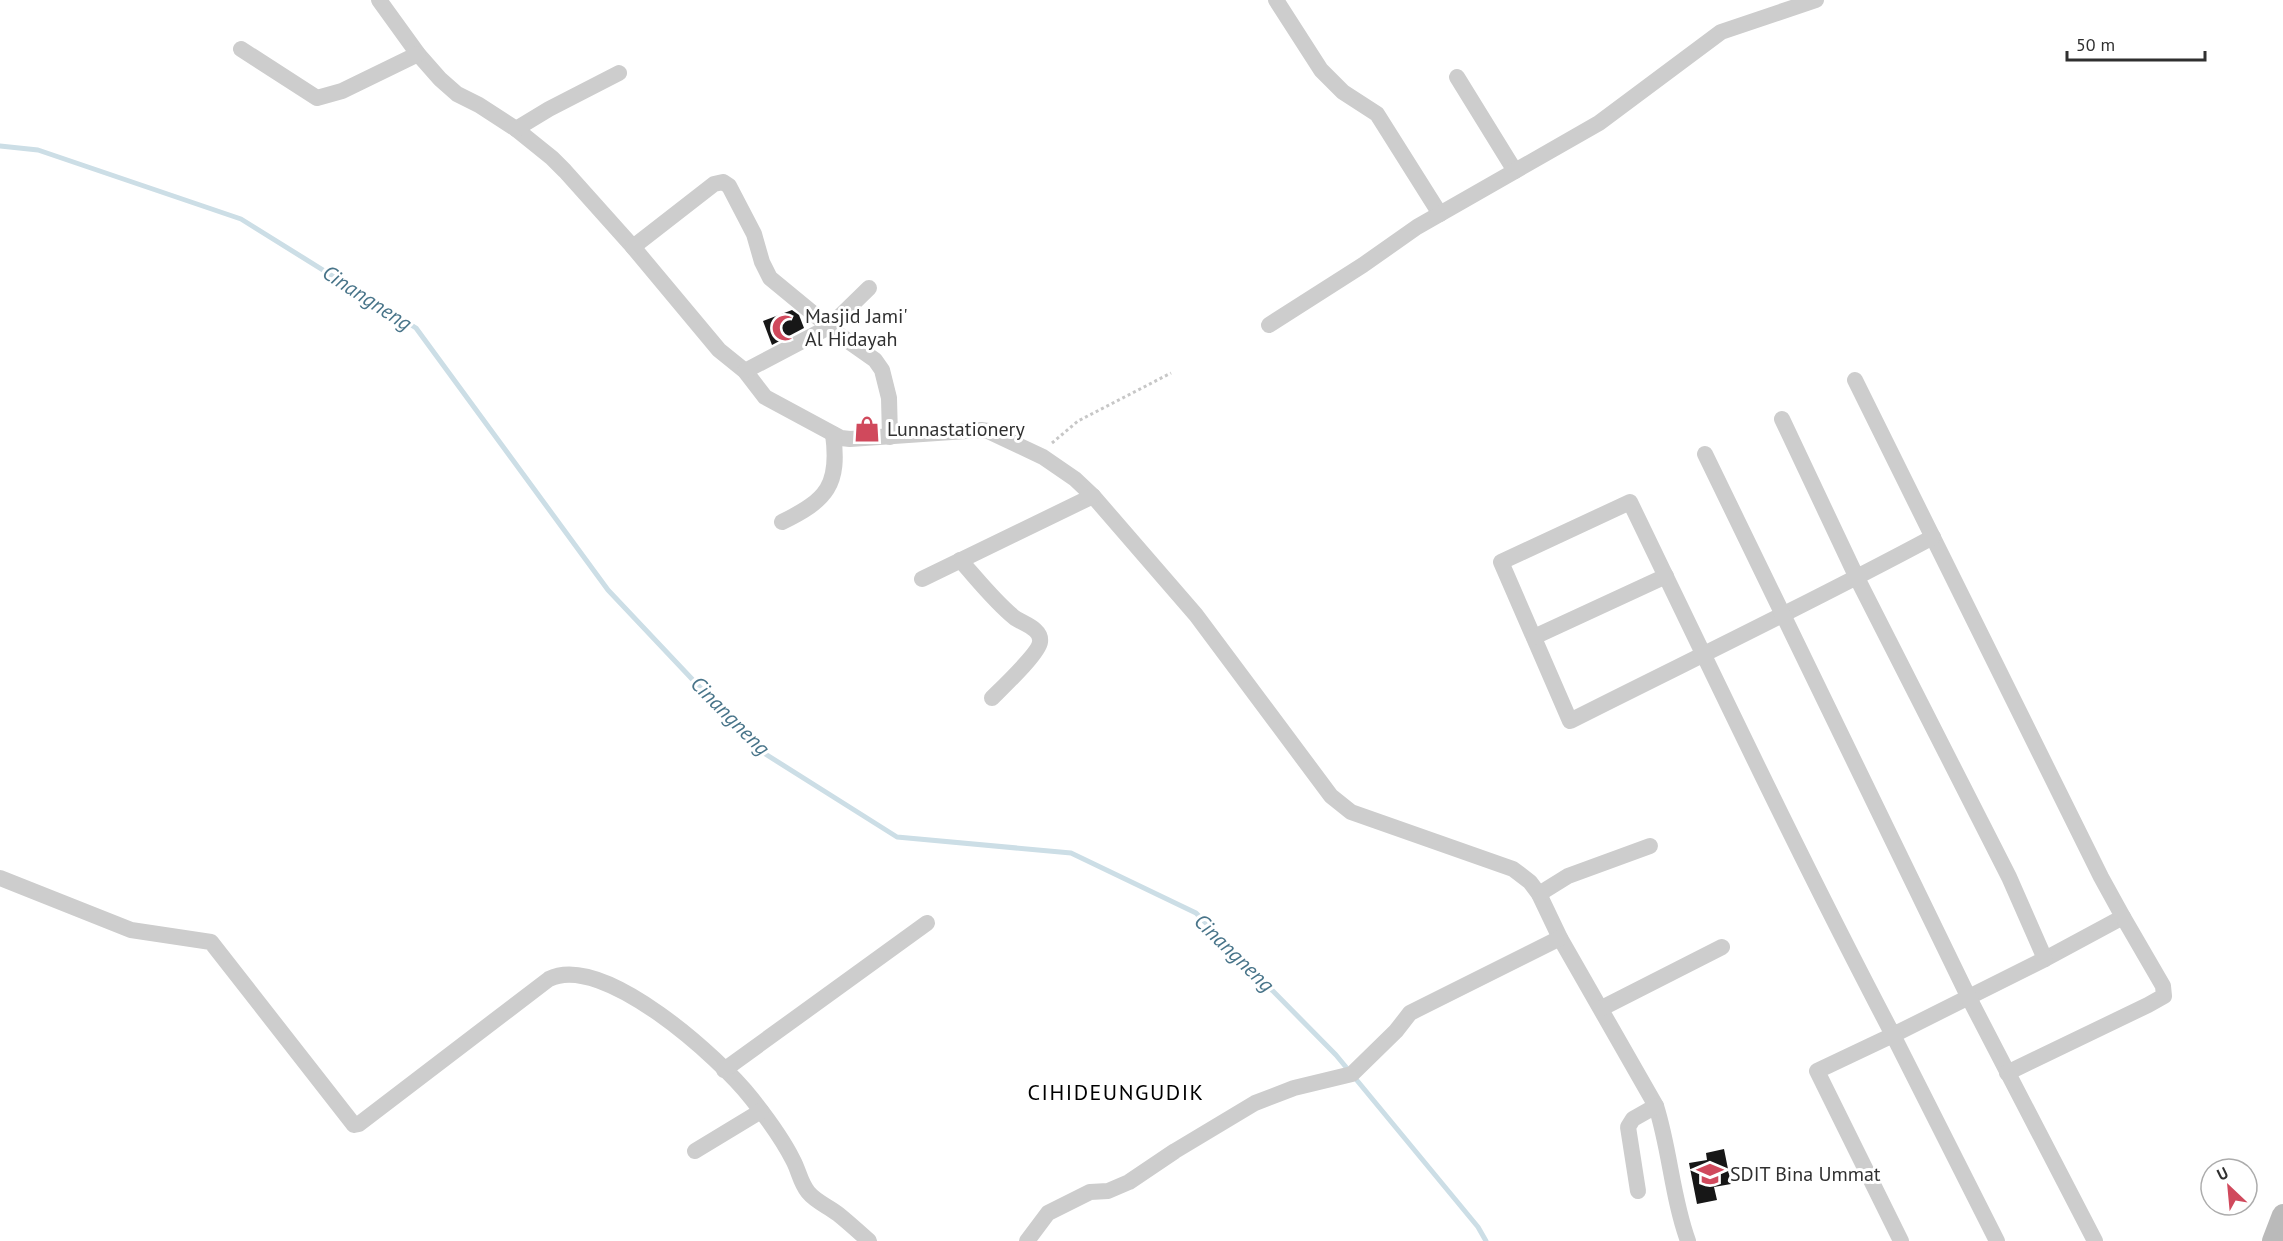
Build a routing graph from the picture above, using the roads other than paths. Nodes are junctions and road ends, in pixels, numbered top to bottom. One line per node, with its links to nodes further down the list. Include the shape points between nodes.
1 (379, 0): 5 (street)
2 (1276, 0): 10 (street, via 1320,70 1343,92 1377,114)
3 (1816, 0): 9 (street, via 1720,32 1599,123)
4 (241, 49): 5 (street, via 317,98 342,91)
5 (418, 54): 8 (street, via 457,94)
6 (619, 73): 8 (street)
7 (1457, 77): 9 (street)
8 (516, 129): 11 (street, via 552,158)
9 (1515, 171): 10 (street)
10 (1440, 214): 13 (street)
11 (633, 247): 14 (street, via 714,184 723,182 735,196 754,234 770,278); 15 (street, via 719,350)
12 (869, 288): 14 (street)
13 (1269, 325)
14 (829, 327): 15 (street); 19 (street, via 875,360 882,370 889,398)
15 (745, 371): 18 (street, via 765,397)
16 (1855, 380): 23 (street)
17 (1782, 419): 26 (street)
18 (833, 434): 19 (street, via 850,439); 22 (street, via 836,457 831,482 810,508)
19 (890, 436): 21 (street, via 981,430 1043,457)
20 (1705, 454): 28 (street)
21 (1093, 496): 24 (street); 34 (street, via 1196,615 1335,800 1351,812 1517,871)
22 (782, 522)
23 (1933, 537): 26 (street); 35 (street)
24 (960, 560): 27 (street); 31 (street, via 1015,618 1040,637 1040,645)
25 (1666, 576): 29 (street); 29 (street, via 1630,502 1619,507 1501,562); 30 (street)
26 (1857, 578): 28 (street); 39 (street, via 2009,877)
27 (922, 579)
28 (1782, 614): 30 (street); 40 (street)
29 (1534, 637): 30 (street, via 1570,721)
30 (1703, 654): 42 (street)
31 (992, 698)
32 (1650, 846): 34 (street, via 1568,876)
33 (0, 878): 43 (street, via 131,930 213,944 354,1125 558,975 586,978 623,991 658,1011)
34 (1539, 894): 37 (street)
35 (2123, 917): 39 (street); 44 (street, via 2163,986 2164,996)
36 (927, 923): 43 (street)
37 (1560, 938): 41 (street); 52 (street, via 1410,1013 1352,1074 1294,1088 1255,1103 1129,1182 1108,1191 1090,1192 1048,1213)
38 (1722, 947): 41 (street)
39 (2045, 959): 40 (street)
40 (1968, 996): 42 (street); 44 (street)
41 (1602, 1008): 45 (street)
42 (1893, 1035): 54 (street, via 1817,1071); 55 (street)
43 (724, 1070): 46 (street)
44 (2007, 1072): 50 (street)
45 (1656, 1106): 48 (street, via 1633,1119 1628,1127); 53 (street, via 1664,1129 1677,1209)
46 (760, 1111): 47 (street); 51 (street, via 794,1162 806,1190)
47 (695, 1150)
48 (1638, 1191)
49 (2283, 1215): 56 (main road)
50 (2092, 1240)
51 (869, 1241)
52 (1027, 1241)
53 (1688, 1241)
54 (1901, 1241)
55 (1997, 1241)
56 (2273, 1241)

